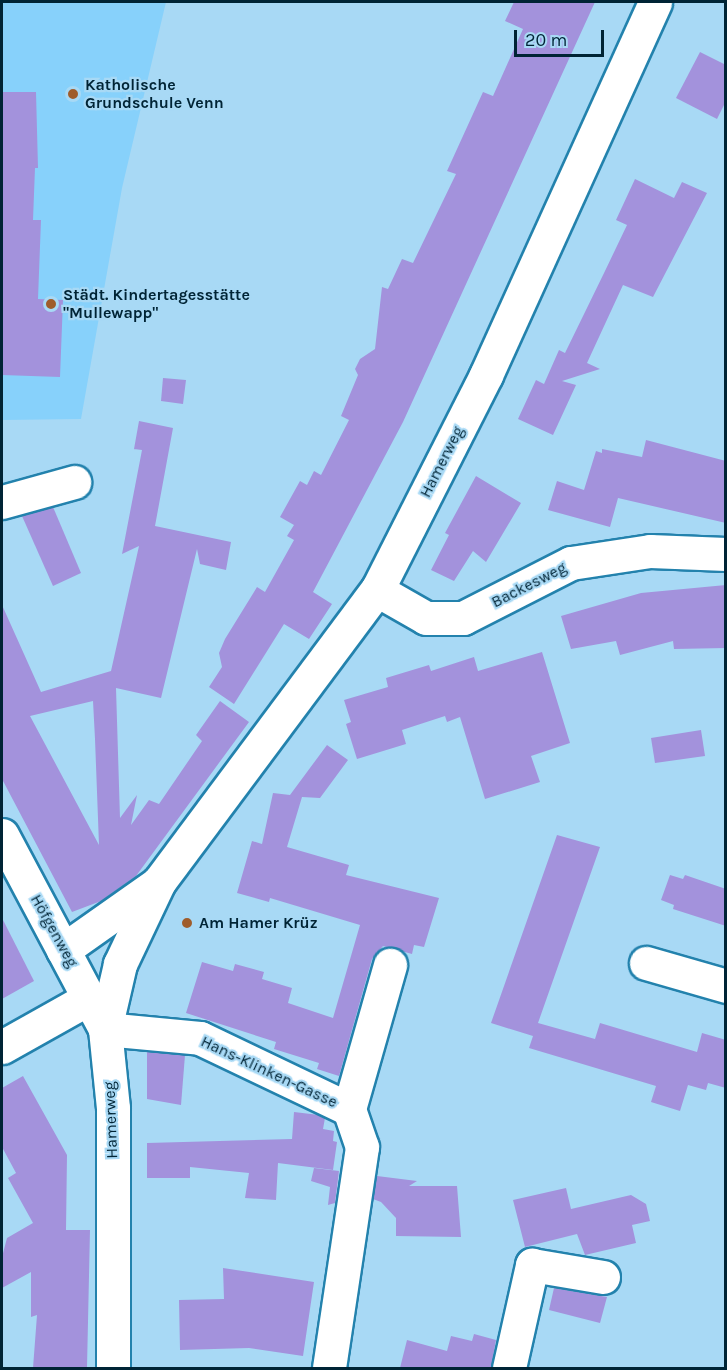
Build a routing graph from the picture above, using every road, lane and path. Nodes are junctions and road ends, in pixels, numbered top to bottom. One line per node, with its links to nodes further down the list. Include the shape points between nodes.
1 (655, 2): 5 (street, Hamerweg, via 486,375)
2 (74, 482): 3 (street)
3 (2, 502)
4 (726, 554): 5 (street, Backesweg, via 650,551 571,563 463,618 426,618)
5 (377, 590): 7 (street, Hamerweg)
6 (2, 835): 8 (street, Höfgenweg)
7 (159, 882): 8 (street, Hamerweg); 13 (street, Hamerweg, via 120,964)
8 (63, 950): 12 (street, Höfgenweg)
9 (646, 963): 11 (street)
10 (390, 965): 15 (street)
11 (726, 986)
12 (91, 997): 13 (street, Höfgenweg); 14 (street)
13 (105, 1029): 15 (street, Hans-Klinken-Gasse, via 200,1038); 17 (street, Hamerweg, via 112,1108)
14 (2, 1047)
15 (348, 1109): 18 (street, Hans-Klinken-Gasse, via 362,1147)
16 (603, 1277): 19 (street, via 532,1265)
17 (113, 1368)
18 (329, 1368)
19 (509, 1368)

